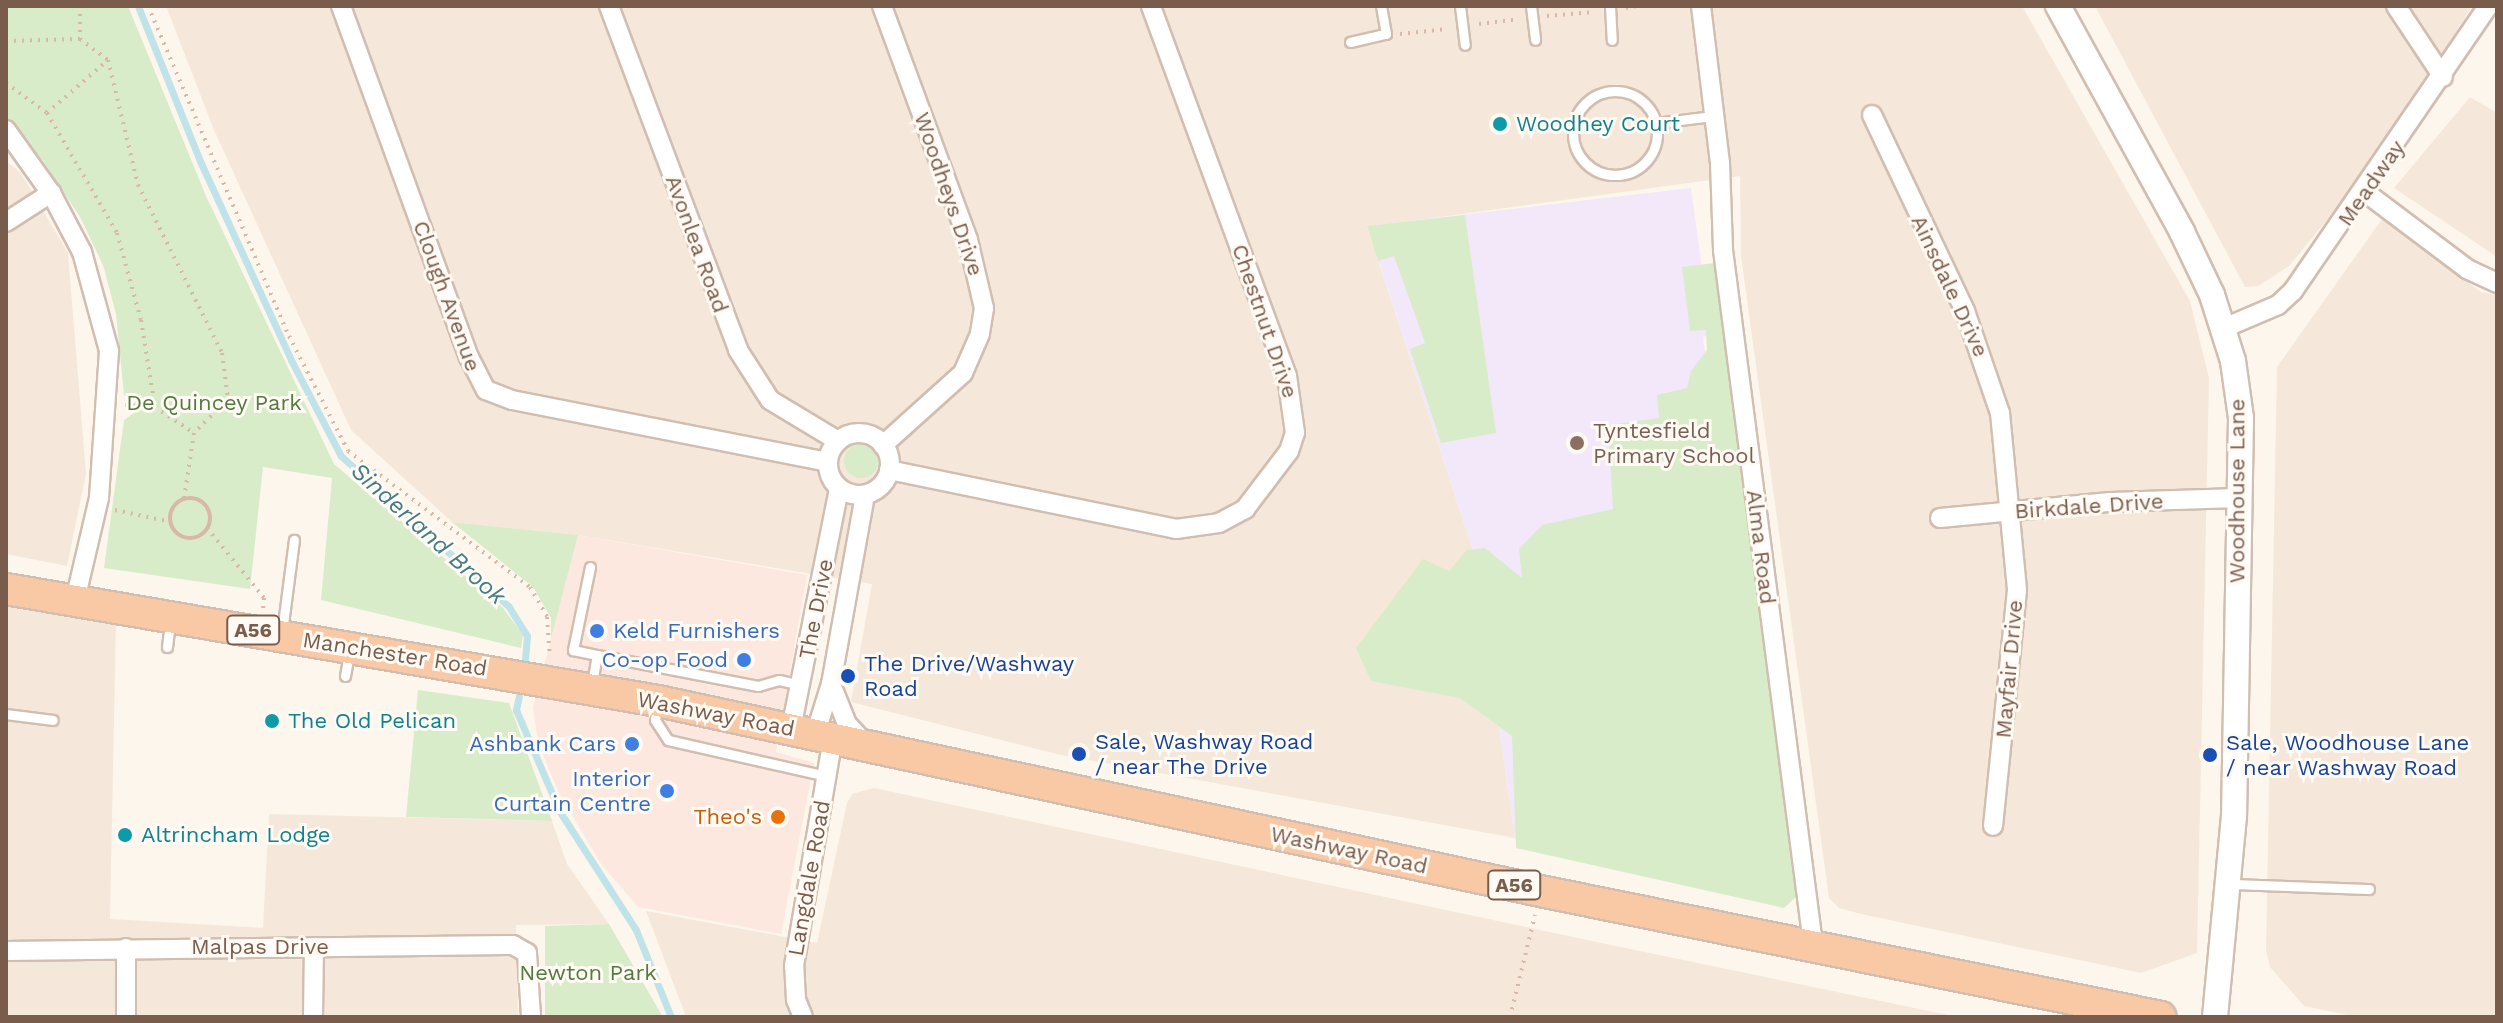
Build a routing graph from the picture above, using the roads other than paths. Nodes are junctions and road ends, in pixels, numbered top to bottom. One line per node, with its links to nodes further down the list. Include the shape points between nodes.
1 (341, 6): 29 (street, Clough Avenue, via 469,357 486,390 512,400)
2 (609, 6): 27 (street, Avonlea Road, via 738,350 770,400)
3 (882, 6): 28 (street, Woodheys Drive, via 968,240 984,308 980,334 963,373)
4 (1151, 6): 30 (street, Chestnut Drive, via 1287,376 1295,433 1289,451 1245,509 1219,523 1176,529)
5 (1381, 6): 15 (lane, via 1386,34)
6 (1460, 6): 16 (lane)
7 (1531, 6): 13 (lane)
8 (1701, 6): 19 (street, Alma Road)
9 (2058, 6): 26 (street, Woodhouse Lane, via 2182,232)
10 (2396, 6): 17 (street)
11 (2488, 6): 17 (street, Meadway)
12 (1610, 9): 14 (lane)
13 (1535, 40)
14 (1612, 40)
15 (1350, 42)
16 (1465, 45)
17 (2443, 77): 22 (street, Meadway)
18 (1872, 115): 34 (street, Ainsdale Drive, via 1987,363 2000,413)
19 (1713, 116): 20 (lane); 57 (street, Alma Road, via 1723,250)
20 (1656, 123): 20 (lane, via 1657,142 1649,159 1628,174 1600,173 1586,164 1573,135 1583,105 1608,91 1634,95)
21 (6, 130): 23 (street)
22 (2365, 192): 25 (street, via 2467,269); 26 (street, Meadway, via 2278,305)
23 (51, 193): 24 (street); 39 (street, via 82,252 109,351 97,506)
24 (6, 222)
25 (2497, 283)
26 (2224, 328): 33 (street, Woodhouse Lane, via 2241,418)
27 (838, 441): 28 (street, via 861,433); 29 (street)
28 (883, 445): 30 (street)
29 (828, 462): 31 (street)
30 (889, 470): 32 (street, via 882,486)
31 (839, 489): 32 (street); 46 (street, The Drive)
32 (865, 495): 45 (street, The Drive)
33 (2239, 498): 34 (street, Birkdale Drive); 55 (street, Woodhouse Lane)
34 (2008, 511): 35 (street, Birkdale Drive); 54 (street, Mayfair Drive, via 2017,590)
35 (1940, 518)
36 (294, 540): 41 (lane)
37 (590, 567): 43 (lane, via 573,650)
38 (6, 589): 39 (highway, Manchester Road / A56)
39 (75, 600): 40 (highway, Manchester Road / A56)
40 (171, 616): 41 (highway, Manchester Road / A56); 42 (lane)
41 (271, 633): 44 (highway, Manchester Road / A56, via 348,661 500,671)
42 (167, 647)
43 (597, 655): 46 (lane, via 758,686 779,680); 47 (lane)
44 (542, 679): 47 (highway, Washway Road / A56)
45 (831, 684): 51 (street, The Drive); 52 (street, The Drive, via 847,724)
46 (802, 685): 51 (street, The Drive)
47 (591, 691): 48 (highway, Washway Road / A56)
48 (658, 701): 51 (highway, Washway Road / A56); 53 (lane, via 655,720 668,740)
49 (6, 714): 50 (lane)
50 (53, 720)
51 (813, 734): 52 (highway, Washway Road / A56); 53 (street, Langdale Road)
52 (868, 747): 57 (highway, Washway Road / A56)
53 (826, 776): 64 (street, Langdale Road, via 794,966)
54 (1993, 826)
55 (2231, 884): 56 (lane); 66 (street, Woodhouse Lane)
56 (2369, 889)
57 (1813, 944): 65 (highway, Washway Road / A56)
58 (314, 947): 59 (street, Malpas Drive); 62 (street); 63 (street, Malpas Drive, via 513,945 527,953)
59 (126, 948): 60 (street, Malpas Drive); 61 (street)
60 (6, 951)
61 (126, 1017)
62 (313, 1017)
63 (531, 1017)
64 (803, 1017)
65 (2161, 1017)
66 (2215, 1017)

